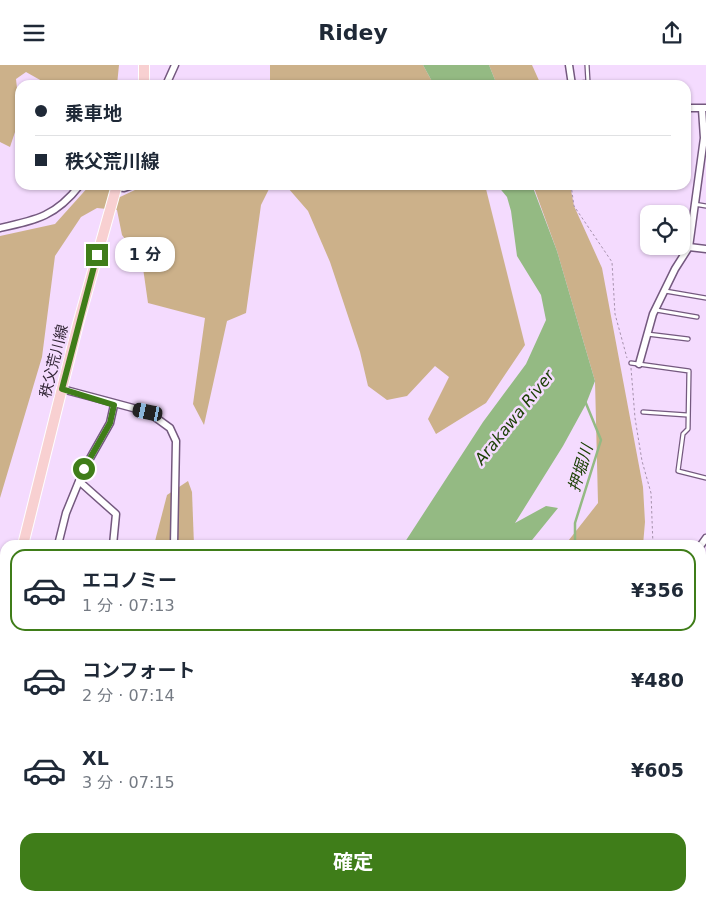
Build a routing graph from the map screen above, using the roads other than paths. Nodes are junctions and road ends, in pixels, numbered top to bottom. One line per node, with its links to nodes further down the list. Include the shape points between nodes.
1 (144, 65): 5 (main road)
2 (175, 65): 6 (street)
3 (569, 65): 7 (street)
4 (587, 65): 8 (lane)
5 (142, 80)
6 (168, 80)
7 (571, 80)
8 (588, 80)
9 (691, 109): 10 (street)
10 (704, 109): 11 (street)
11 (703, 170): 14 (street)
12 (75, 190): 16 (street, via 56,210 30,221)
13 (116, 190): 29 (main road, 秩父荒川線)
14 (694, 204): 15 (lane); 17 (street)
15 (706, 206)
16 (0, 228)
17 (690, 238)
18 (690, 247): 19 (street)
19 (706, 249)
20 (684, 255): 21 (street)
21 (664, 291): 22 (lane); 23 (street)
22 (706, 298)
23 (656, 310): 24 (lane); 25 (street)
24 (697, 317)
25 (646, 334): 26 (lane); 28 (street)
26 (688, 339)
27 (631, 363): 28 (lane)
28 (640, 364): 32 (lane, via 689,371)
29 (62, 389): 30 (street); 35 (main road, 秩父荒川線)
30 (114, 405): 34 (street, via 110,423); 38 (street, via 148,412 170,428 176,441)
31 (643, 412): 32 (lane)
32 (687, 415): 33 (lane, via 688,429 683,434 678,471)
33 (706, 478)
34 (80, 482): 36 (street, via 66,513); 37 (street, via 116,514)
35 (25, 540)
36 (59, 540)
37 (113, 540)
38 (174, 540)

